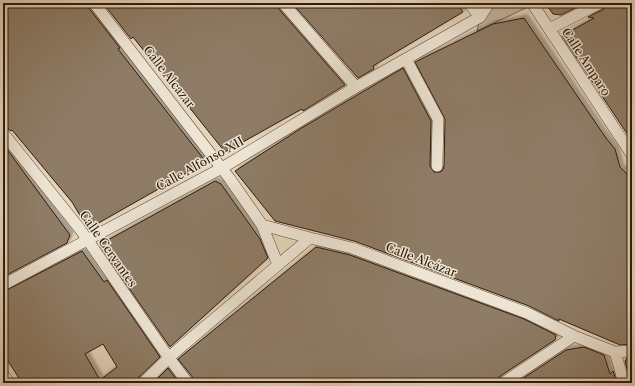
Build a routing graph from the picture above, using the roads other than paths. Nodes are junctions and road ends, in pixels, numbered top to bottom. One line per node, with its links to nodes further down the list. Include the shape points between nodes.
1 (94, 3): 14 (street, Calle Alcazar)
2 (283, 3): 10 (street)
3 (469, 3): 7 (street)
4 (489, 3): 7 (street, Calle Alfonso XII)
5 (532, 3): 8 (street, Calle Amparo)
6 (600, 3): 8 (street)
7 (480, 17): 9 (street, Calle Alfonso XII)
8 (549, 29): 12 (street, Calle Amparo)
9 (406, 59): 10 (street, Calle Alfonso XII); 13 (street, via 438,119)
10 (356, 88): 14 (street, Calle Alfonso XII)
11 (3, 134): 17 (street, Calle Cervantes, via 80,229)
12 (632, 155)
13 (437, 166)
14 (222, 168): 15 (street); 17 (street, Calle Alfonso XII)
15 (262, 225): 16 (street, Calle Alcázar); 18 (street)
16 (310, 238): 18 (street); 20 (street, Calle Alcázar, via 352,248 527,313)
17 (86, 240): 19 (street, Calle Alfonso XII); 23 (street, Calle Cervantes)
18 (278, 264): 23 (street)
19 (3, 284)
20 (574, 336): 22 (street, Calle Alcázar); 28 (street)
21 (632, 351): 22 (street, Calle Alcázar)
22 (615, 352): 29 (street)
23 (169, 358): 26 (street); 27 (street, Calle Cervantes)
24 (3, 374): 25 (street)
25 (9, 383)
26 (143, 383)
27 (188, 383)
28 (503, 383)
29 (624, 383)

